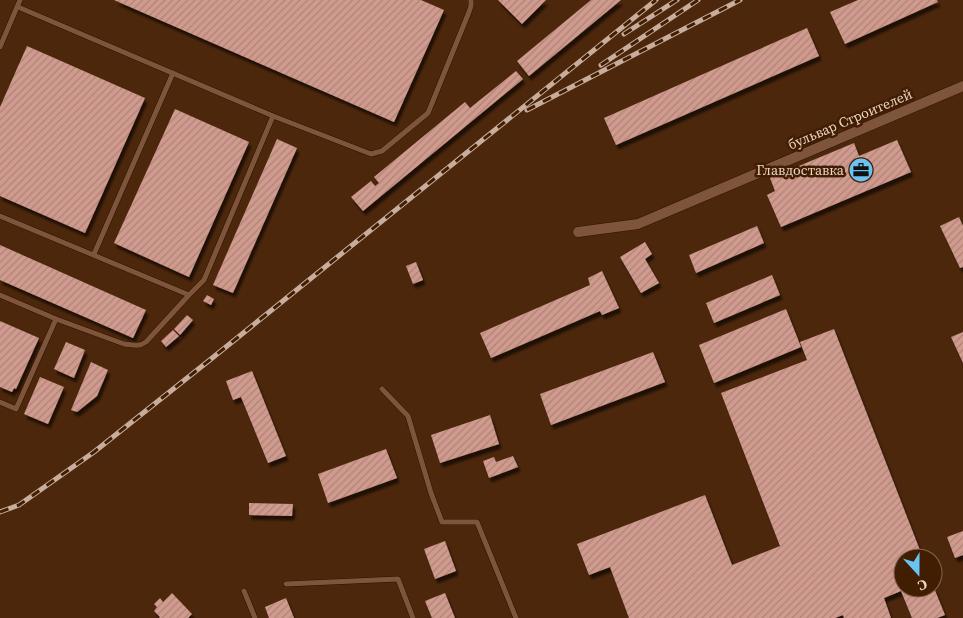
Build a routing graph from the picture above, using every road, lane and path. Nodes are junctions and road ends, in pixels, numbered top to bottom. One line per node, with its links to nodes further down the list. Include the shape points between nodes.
1 (20, 0): 3 (lane)
2 (471, 0): 7 (lane, via 428,113 382,151 371,154)
3 (18, 7): 4 (lane); 5 (lane)
4 (0, 47)
5 (173, 73): 7 (lane); 10 (lane)
6 (963, 86): 9 (street, бульвар Строителей, via 638,224)
7 (273, 116): 12 (lane, via 204,280)
8 (0, 216): 10 (lane)
9 (578, 232)
10 (94, 254): 12 (lane)
11 (0, 295): 13 (lane)
12 (189, 295): 13 (lane, via 146,342 136,346)
13 (56, 319): 15 (lane, via 16,409)
14 (382, 389): 20 (lane, via 408,416 430,493 442,522 477,522)
15 (0, 402)
16 (286, 584): 19 (lane, via 398,579)
17 (244, 591): 18 (lane)
18 (255, 618)
19 (414, 618)
20 (516, 618)

